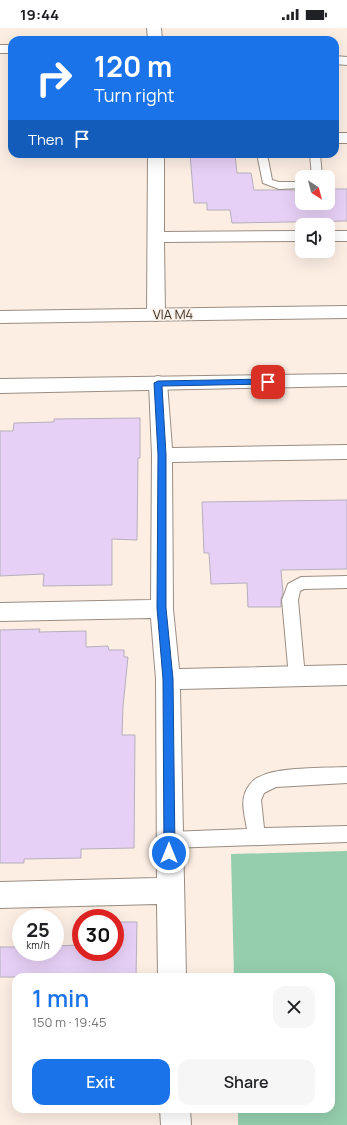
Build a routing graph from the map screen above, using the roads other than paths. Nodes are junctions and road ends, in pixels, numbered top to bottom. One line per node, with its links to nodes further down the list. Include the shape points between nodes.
1 (156, 158): 9 (street)
2 (263, 158): 5 (lane, via 269,183)
3 (315, 158): 4 (lane)
4 (316, 170)
5 (295, 184)
6 (295, 236): 9 (street)
7 (335, 236): 8 (street)
8 (347, 236)
9 (156, 237): 11 (street)
10 (347, 312): 11 (street, VIA M4)
11 (156, 315): 12 (street, VIA M4)
12 (0, 317)
13 (347, 380): 14 (street)
14 (158, 383): 15 (street); 17 (street)
15 (0, 386)
16 (347, 452): 17 (street)
17 (162, 455): 19 (street)
18 (347, 582): 22 (lane, via 301,583 293,588 290,600)
19 (162, 608): 20 (street); 23 (street)
20 (0, 612)
21 (347, 675): 22 (street)
22 (297, 677): 23 (street)
23 (168, 679): 27 (street)
24 (347, 775): 26 (lane, via 266,780 258,785 253,792 252,802)
25 (347, 834): 26 (lane)
26 (257, 837): 27 (lane)
27 (169, 840): 28 (street)
28 (170, 891): 29 (street); 30 (street)
29 (0, 895)
30 (172, 973)
31 (175, 1113): 32 (street)
32 (176, 1125)

